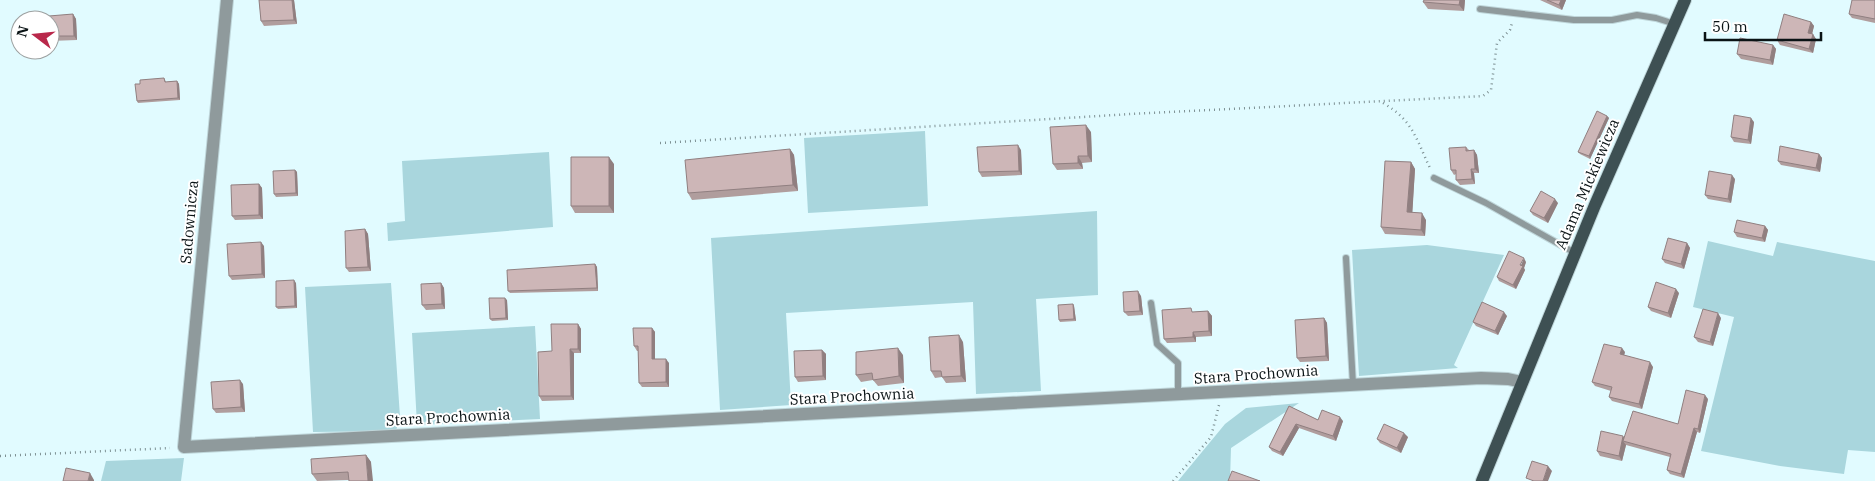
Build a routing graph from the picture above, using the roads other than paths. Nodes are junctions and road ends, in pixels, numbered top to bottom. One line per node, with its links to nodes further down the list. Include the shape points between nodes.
1 (227, 0): 12 (street, Sadownicza)
2 (1685, 0): 4 (main road, Adama Mickiewicza)
3 (1480, 9): 4 (lane, via 1574,20 1612,20 1637,15)
4 (1675, 24): 6 (main road, Adama Mickiewicza)
5 (1434, 178): 6 (lane)
6 (1575, 253): 9 (main road, Adama Mickiewicza)
7 (1346, 258): 10 (lane)
8 (1151, 303): 11 (lane, via 1157,344 1178,363)
9 (1522, 382): 10 (street, Stara Prochownia, via 1489,378); 13 (main road, Adama Mickiewicza)
10 (1353, 385): 11 (street, Stara Prochownia)
11 (1178, 395): 12 (street, Stara Prochownia)
12 (184, 447)
13 (1482, 481)

